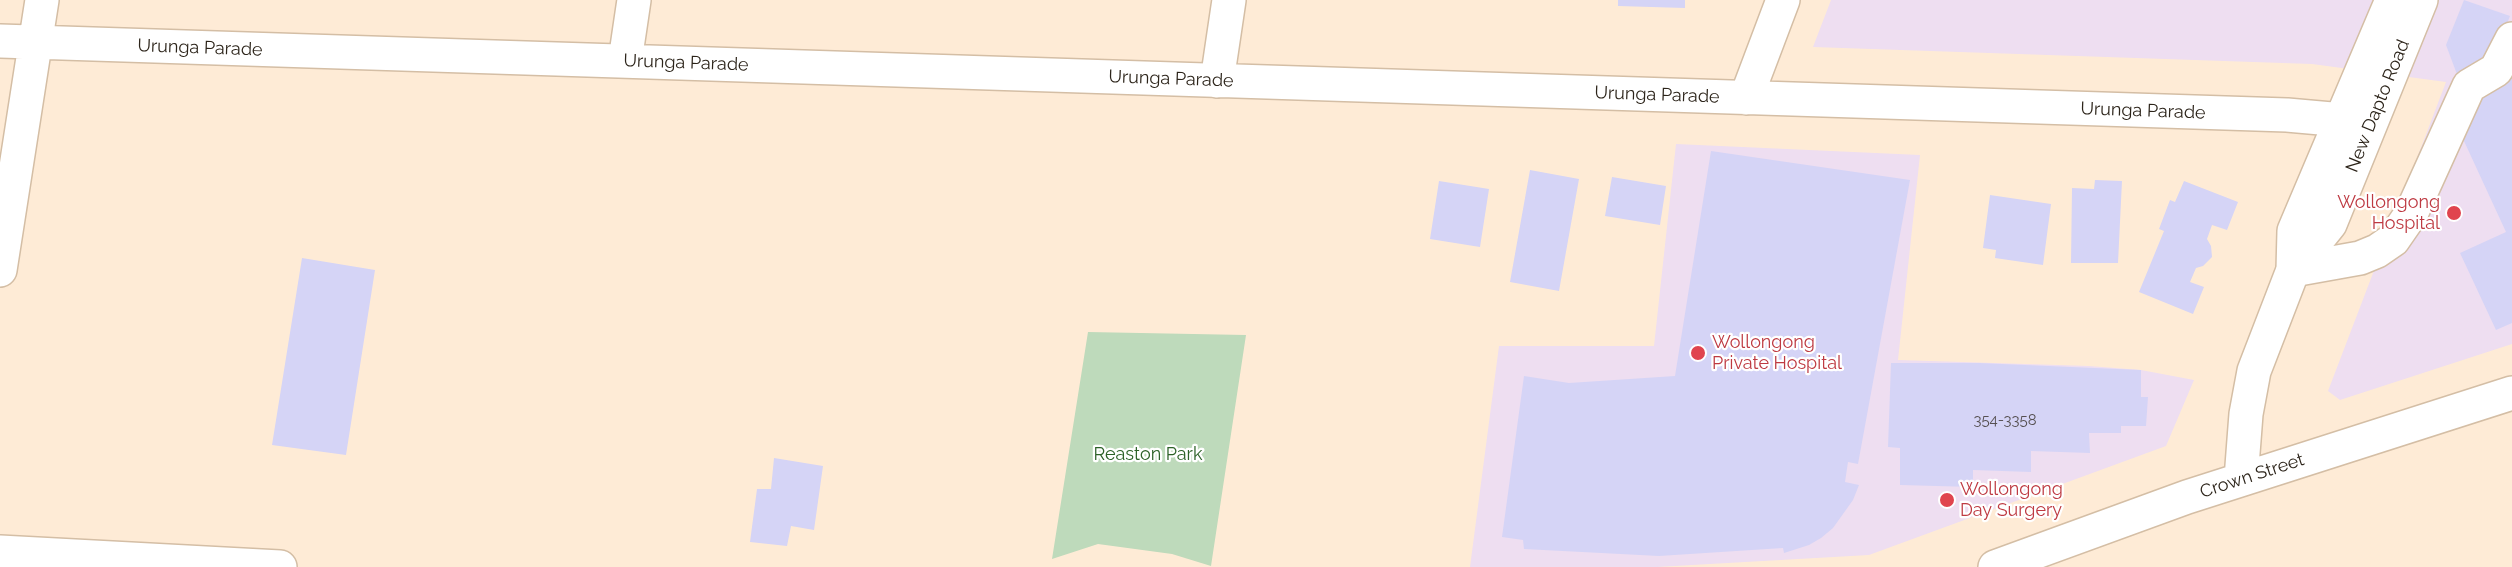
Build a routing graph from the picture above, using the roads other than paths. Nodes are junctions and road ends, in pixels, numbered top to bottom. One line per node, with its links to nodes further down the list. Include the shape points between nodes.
1 (42, 0): 9 (street)
2 (634, 0): 10 (street)
3 (1229, 0): 11 (street)
4 (1784, 0): 12 (street)
5 (2392, 0): 13 (street, New Dapto Road)
6 (2421, 0): 15 (street, New Dapto Road, via 2330,224)
7 (2512, 39): 15 (street, via 2496,70 2469,86 2411,214 2393,240 2360,258)
8 (0, 41): 9 (street, Urunga Parade)
9 (36, 42): 10 (street, Urunga Parade); 14 (street)
10 (625, 61): 11 (street, Urunga Parade)
11 (1217, 81): 12 (street, Urunga Parade)
12 (1746, 98): 13 (street, Urunga Parade)
13 (2343, 120): 15 (street, New Dapto Road, via 2294,231)
14 (0, 270)
15 (2293, 270): 17 (street, New Dapto Road, via 2254,371)
16 (2512, 393): 17 (street, Crown Street)
17 (2241, 479): 21 (street, Crown Street)
18 (0, 552): 19 (street)
19 (223, 566): 20 (street)
20 (280, 567)
21 (1995, 567)

